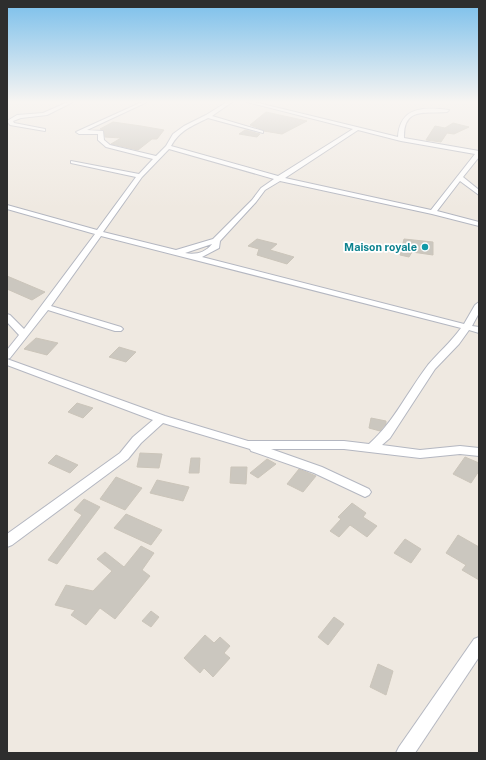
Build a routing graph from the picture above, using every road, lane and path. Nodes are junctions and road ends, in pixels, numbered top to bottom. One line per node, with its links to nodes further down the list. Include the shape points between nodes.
1 (101, 137): 8 (street, via 108,146)
2 (174, 137): 6 (street)
3 (343, 137): 12 (street)
4 (395, 137): 5 (street)
5 (401, 139): 7 (street)
6 (168, 146): 8 (street); 12 (street)
7 (479, 153): 11 (street)
8 (156, 158): 10 (street)
9 (73, 162): 10 (street)
10 (140, 176): 17 (street)
11 (459, 177): 13 (street); 15 (street)
12 (277, 178): 15 (street); 18 (street, via 259,193)
13 (479, 193)
14 (7, 207): 17 (street)
15 (433, 212): 16 (street)
16 (479, 224)
17 (99, 232): 19 (street); 22 (street)
18 (216, 241): 19 (street); 20 (street, via 216,246)
19 (177, 252): 20 (street)
20 (196, 257): 24 (street)
21 (479, 305): 24 (street)
22 (46, 307): 25 (street); 27 (street)
23 (7, 317): 27 (street)
24 (467, 327): 26 (street); 32 (street, via 432,367 386,435)
25 (118, 329)
26 (479, 330)
27 (24, 335): 28 (street)
28 (7, 356)
29 (7, 362): 30 (street)
30 (161, 419): 31 (street); 35 (street, via 137,440 124,456)
31 (248, 445): 32 (street, via 344,445); 34 (street, via 318,470)
32 (370, 449): 33 (street, via 420,454 460,450)
33 (479, 452)
34 (365, 492)
35 (7, 541)
36 (479, 644): 37 (street)
37 (405, 753)

